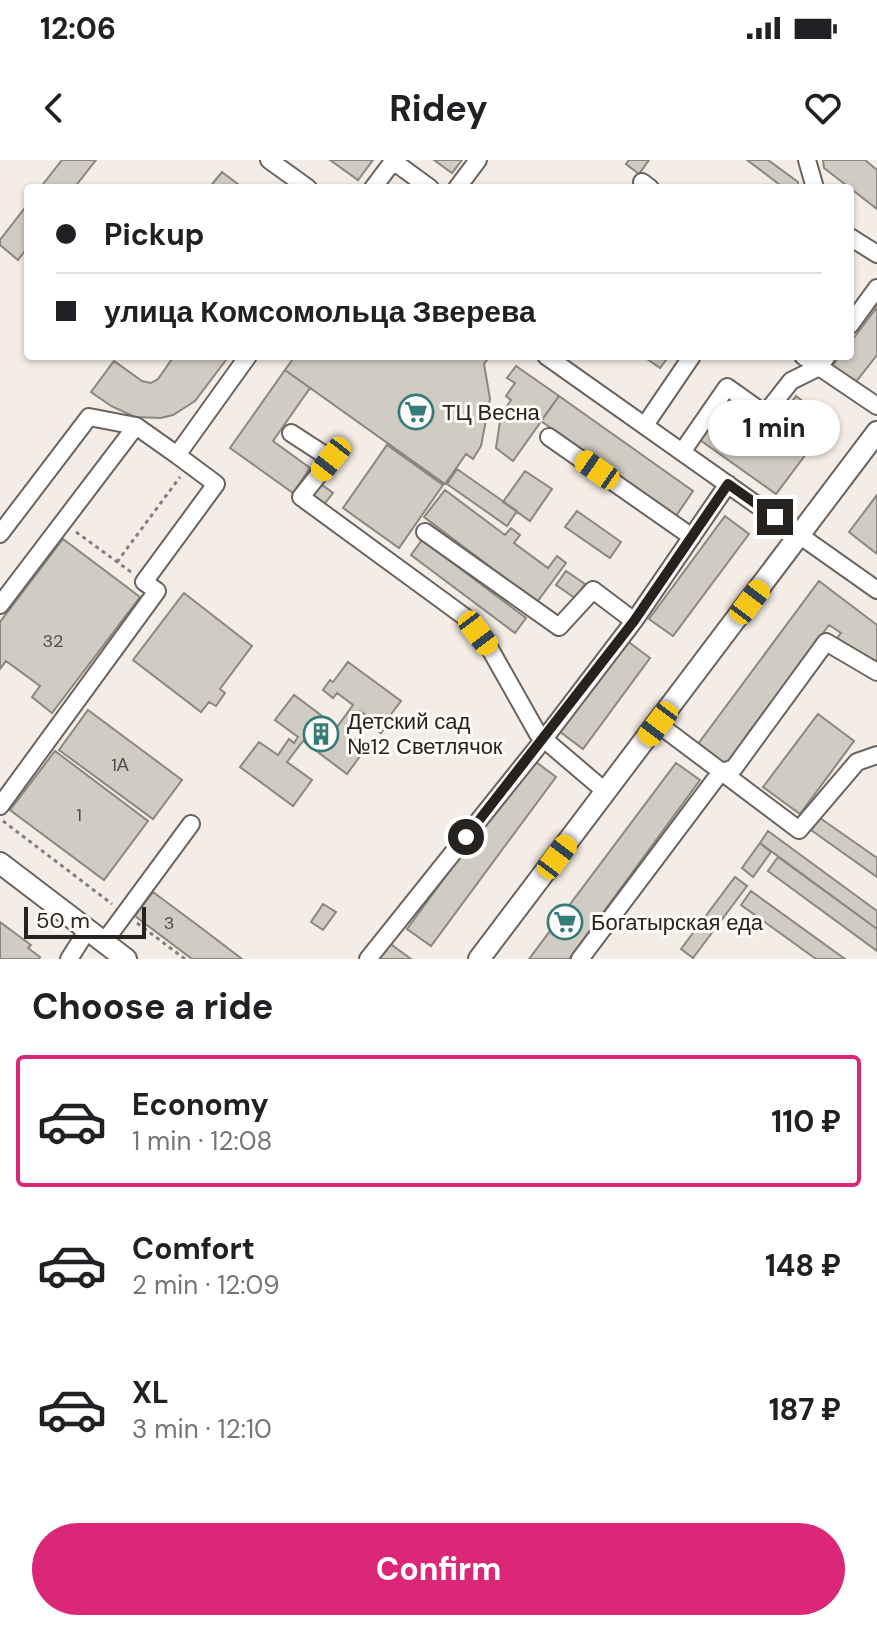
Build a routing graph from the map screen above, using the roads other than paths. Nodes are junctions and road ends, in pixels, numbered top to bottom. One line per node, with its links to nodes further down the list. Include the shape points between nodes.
1 (269, 160): 5 (street)
2 (478, 160): 8 (street)
3 (807, 160): 9 (street)
4 (393, 161): 6 (street); 7 (street)
5 (302, 184)
6 (376, 184)
7 (425, 184)
8 (460, 184)
9 (814, 184)
10 (854, 240): 11 (street)
11 (877, 254)
12 (877, 288): 13 (street)
13 (854, 320)
14 (245, 360): 25 (street)
15 (552, 360): 19 (street)
16 (689, 360): 19 (street)
17 (823, 362): 18 (street); 24 (street, via 791,381 765,414 727,387)
18 (877, 406)
19 (645, 425): 24 (street)
20 (136, 426): 25 (street); 28 (street, via 89,417); 32 (street)
21 (877, 432): 29 (main road)
22 (291, 433): 36 (street, via 331,459 301,497 465,617)
23 (549, 437): 30 (street)
24 (682, 452): 26 (street)
25 (183, 459): 40 (street, via 216,484 144,582 157,591)
26 (728, 484): 29 (street); 30 (street)
27 (425, 532): 33 (street, via 559,627 593,590)
28 (0, 534)
29 (800, 536): 31 (street); 35 (main road)
30 (692, 537): 33 (street)
31 (875, 584)
32 (0, 605)
33 (634, 621): 36 (street)
34 (877, 672): 38 (street, via 826,642 734,768)
35 (658, 724): 38 (street); 39 (main road)
36 (544, 739): 39 (street); 46 (street)
37 (877, 755): 38 (street, via 857,762 799,830)
38 (720, 773): 48 (street)
39 (606, 792): 47 (main road)
40 (0, 806)
41 (191, 824): 43 (street, via 125,914)
42 (0, 863): 43 (main road)
43 (96, 936): 44 (street); 45 (main road)
44 (69, 959)
45 (126, 959)
46 (368, 959)
47 (479, 959)
48 (580, 959)

